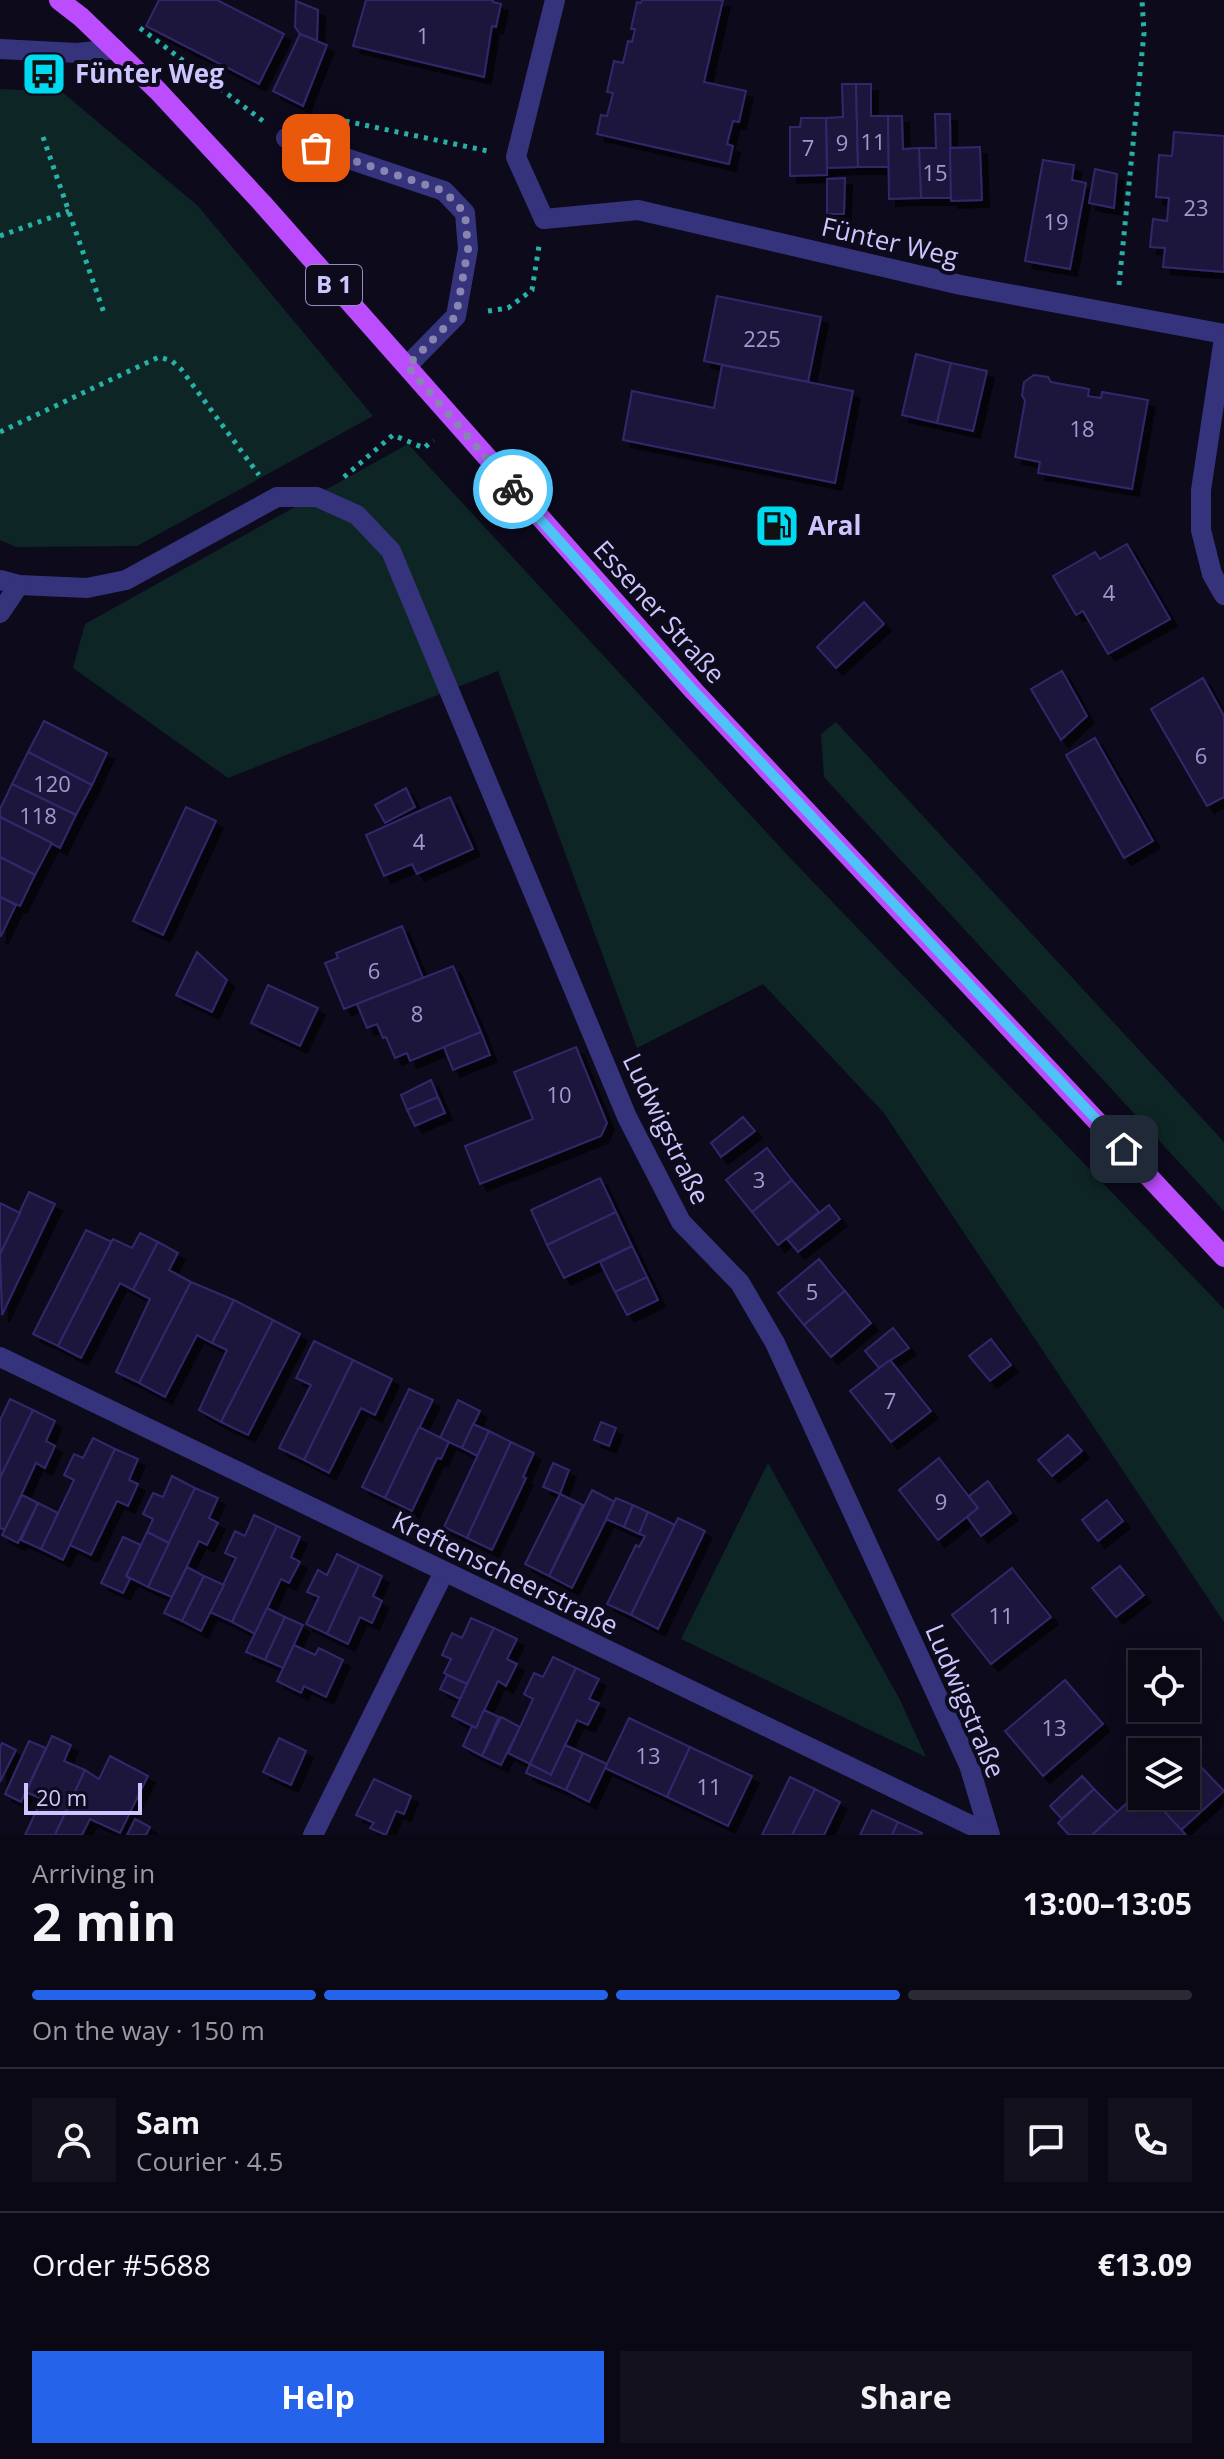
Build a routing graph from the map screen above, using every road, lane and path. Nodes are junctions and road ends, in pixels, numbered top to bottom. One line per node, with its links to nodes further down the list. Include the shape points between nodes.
1 (59, 0): 6 (main road, Essener Straße / B 1)
2 (555, 0): 9 (street)
3 (1142, 0): 14 (path, via 1144,33)
4 (137, 25): 8 (path)
5 (0, 49): 6 (street)
6 (115, 49): 17 (main road, Essener Straße / B 1)
7 (43, 137): 10 (path)
8 (286, 138): 9 (path, via 327,116); 15 (street, via 444,191 465,213 468,249)
9 (516, 157): 11 (street)
10 (69, 211): 12 (path); 13 (path)
11 (544, 219): 14 (street, Fünter Weg, via 638,210 961,285); 15 (path, via 532,290 508,308)
12 (0, 236)
13 (104, 313)
14 (1116, 314): 16 (street, Fünter Weg)
15 (456, 316): 17 (street)
16 (1224, 336): 23 (street, via 1201,503 1201,530 1212,574)
17 (407, 366): 18 (main road, Essener Straße / B 1)
18 (454, 422): 21 (path, via 424,448 393,435); 25 (main road, Essener Straße / B 1, via 694,691)
19 (0, 432): 20 (path, via 159,357 181,369)
20 (277, 497): 21 (street); 22 (street, via 126,580 87,588)
21 (317, 497): 28 (street, Ludwigstraße, via 357,515 391,551 627,1117 681,1222 740,1283 775,1343 969,1765)
22 (9, 583): 24 (street)
23 (1224, 595)
24 (0, 613)
25 (1224, 1257)
26 (0, 1357): 27 (street, Kreftenscheerstraße)
27 (444, 1572): 28 (street, Kreftenscheerstraße); 29 (street)
28 (989, 1834)
29 (313, 1835)

